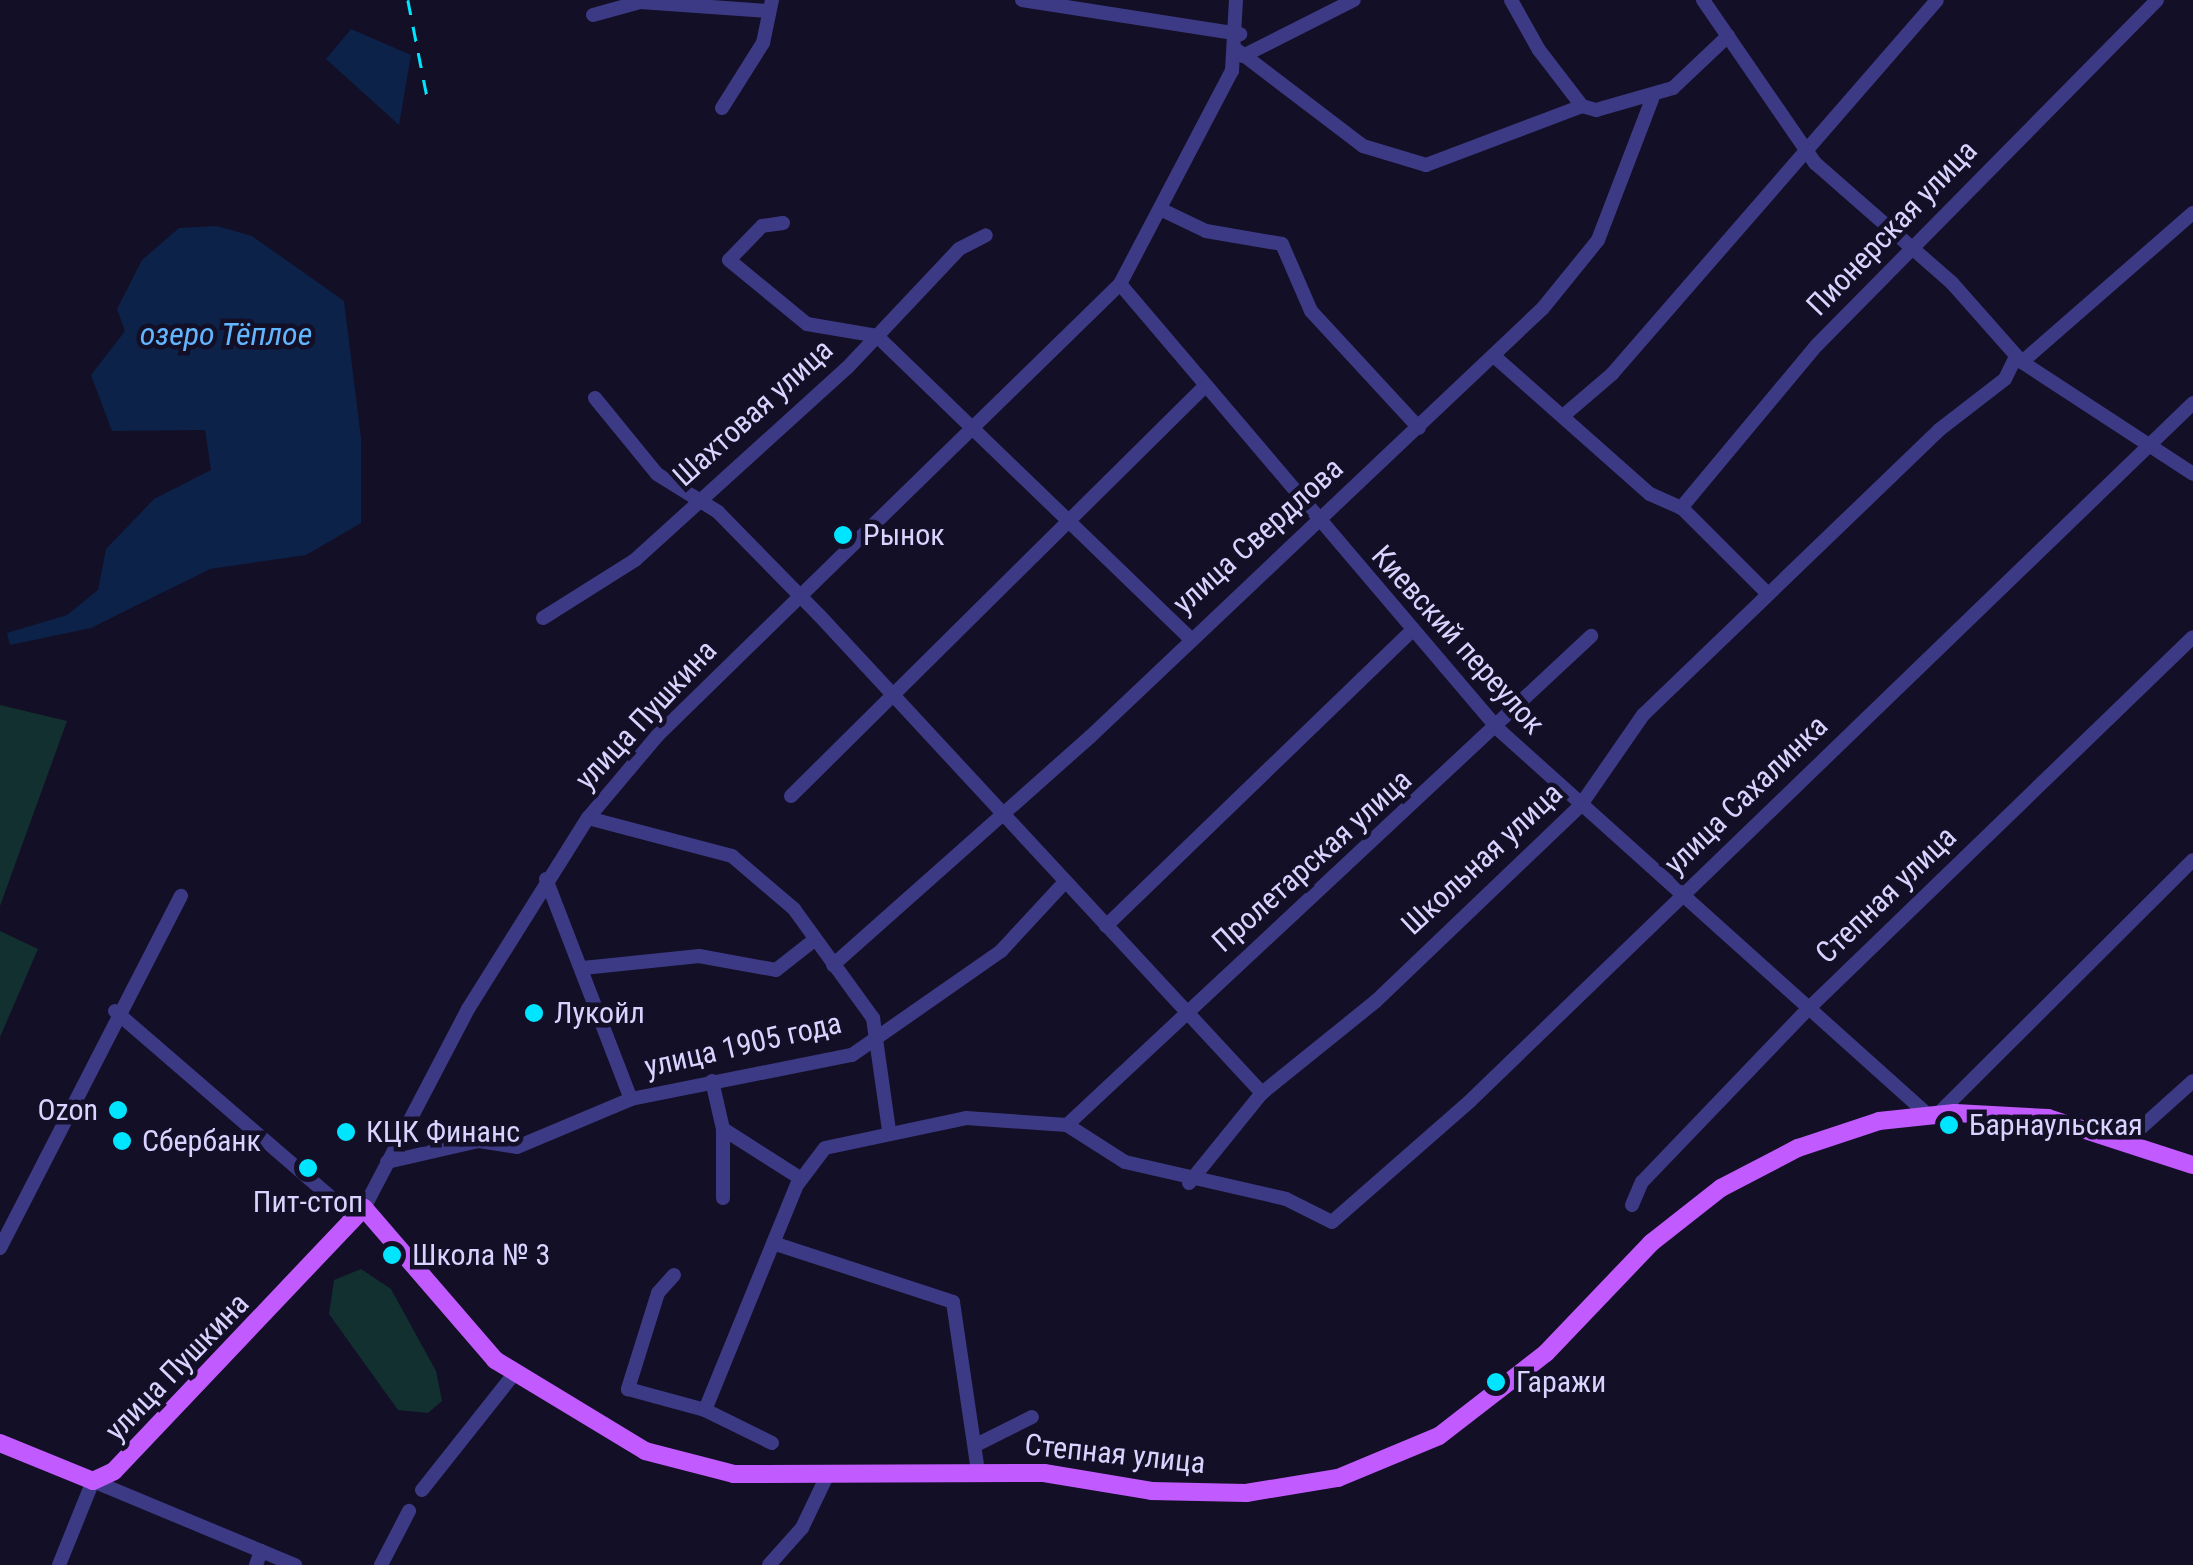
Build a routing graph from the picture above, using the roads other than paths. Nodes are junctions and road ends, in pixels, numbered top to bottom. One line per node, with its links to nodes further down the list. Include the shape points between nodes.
1 (1022, 0): 10 (street)
2 (1236, 0): 10 (street, улица Пушкина)
3 (1354, 0): 12 (street)
4 (1511, 0): 14 (street)
5 (1703, 0): 11 (street)
6 (1937, 0): 16 (street)
7 (2158, 0): 21 (street, Пионерская улица)
8 (770, 6): 9 (street, via 640,2); 15 (street, via 763,43)
9 (593, 15)
10 (1240, 34): 12 (street, улица Пушкина)
11 (1728, 36): 13 (street); 16 (street)
12 (1240, 53): 14 (street, via 1362,146 1411,162 1511,140); 17 (street, улица Пушкина)
13 (1652, 100): 14 (street, via 1620,110); 24 (street, улица Свердлова, via 1598,240)
14 (1582, 106)
15 (722, 108)
16 (1805, 143): 21 (street, via 1815,163); 29 (street, via 1789,174 1612,374)
17 (1160, 208): 22 (street, улица Пушкина); 31 (street, via 1206,231 1282,244 1311,311)
18 (2193, 212): 25 (street, Школьная улица)
19 (783, 223): 23 (street, via 762,226 729,260 807,324)
20 (986, 235): 23 (street, Шахтовая улица, via 959,249)
21 (1910, 249): 25 (street); 35 (street, Пионерская улица)
22 (1120, 284): 26 (street, Киевский переулок); 30 (street, улица Пушкина)
23 (876, 336): 30 (street); 34 (street, Шахтовая улица)
24 (1495, 356): 29 (street); 31 (street, улица Свердлова)
25 (2019, 359): 32 (street); 38 (street, Школьная улица)
26 (1204, 387): 36 (street); 37 (street, Киевский переулок)
27 (595, 398): 34 (street, via 658,474)
28 (2193, 402): 32 (street, улица Сахалинка)
29 (1563, 416): 35 (street, via 1650,494)
30 (974, 428): 36 (street); 39 (street, улица Пушкина)
31 (1418, 428): 37 (street, улица Свердлова)
32 (2150, 444): 33 (street); 55 (street, улица Сахалинка)
33 (2193, 474)
34 (696, 500): 39 (street); 40 (street, Шахтовая улица, via 635,560)
35 (1681, 508): 38 (street)
36 (1070, 520): 42 (street); 45 (street)
37 (1316, 524): 41 (street, Киевский переулок); 42 (street, улица Свердлова)
38 (1767, 593): 48 (street, Школьная улица, via 1618,742)
39 (798, 597): 45 (street); 50 (street, улица Пушкина)
40 (544, 618)
41 (1411, 631): 46 (street, Киевский переулок); 56 (street)
42 (1188, 636): 49 (street, улица Свердлова)
43 (1591, 636): 46 (street, Пролетарская улица)
44 (2193, 637): 61 (street, Степная улица)
45 (890, 695): 47 (street); 49 (street)
46 (1498, 729): 48 (street, Киевский переулок); 62 (street, Пролетарская улица)
47 (790, 796)
48 (1580, 806): 55 (street, Киевский переулок); 66 (street, Школьная улица, via 1376,1001)
49 (1000, 812): 53 (street); 58 (street, улица Свердлова)
50 (588, 818): 52 (street, улица Пушкина); 57 (street, via 732,856 794,909)
51 (2193, 860): 68 (street)
52 (546, 879): 59 (street); 73 (street, улица Пушкина)
53 (1064, 882): 56 (street); 63 (street, улица 1905 года, via 1001,951)
54 (181, 896): 60 (street)
55 (1678, 898): 61 (street, Киевский переулок); 76 (street, улица Сахалинка, via 1332,1222 1286,1200)
56 (1106, 926): 62 (street)
57 (813, 941): 58 (street); 59 (street, via 776,970 699,956)
58 (834, 965): 63 (street, via 874,1018)
59 (583, 968): 67 (street)
60 (115, 1011): 79 (street); 81 (street)
61 (1806, 1011): 68 (street, Киевский переулок); 78 (street, Степная улица, via 1642,1182)
62 (1186, 1012): 66 (street); 69 (street, Пролетарская улица)
63 (874, 1034): 64 (street, улица 1905 года, via 852,1055); 71 (street)
64 (712, 1081): 67 (street, улица 1905 года); 70 (street)
65 (2193, 1081): 72 (street)
66 (1262, 1093): 76 (street, Школьная улица)
67 (631, 1099): 73 (street, улица 1905 года, via 561,1136 517,1147 457,1144)
68 (1933, 1115): 72 (main road, Степная улица, via 2048,1118); 89 (main road, Степная улица, via 1798,1148 1722,1188 1651,1243 1504,1390 1440,1436 1338,1478 1227,1492)
69 (1067, 1125): 71 (street, via 966,1118); 76 (street, via 1125,1162)
70 (722, 1128): 75 (street); 77 (street)
71 (889, 1131): 75 (street, via 825,1148)
72 (2125, 1142): 74 (main road, Степная улица)
73 (387, 1162): 79 (street, улица Пушкина)
74 (2193, 1165)
75 (798, 1182): 80 (street)
76 (1189, 1184)
77 (723, 1198)
78 (1632, 1205)
79 (359, 1213): 83 (main road, Степная улица); 91 (main road, улица Пушкина, via 144,1444)
80 (779, 1245): 84 (street, via 745,1300); 88 (street, via 953,1302 964,1406)
81 (0, 1248)
82 (674, 1275): 84 (street, via 658,1293 628,1389)
83 (514, 1374): 90 (main road, Степная улица, via 645,1450 734,1474); 92 (street)
84 (705, 1410): 87 (street)
85 (1032, 1418): 88 (street)
86 (0, 1443): 91 (main road)
87 (772, 1443)
88 (980, 1444): 89 (street)
89 (978, 1471): 90 (main road, Степная улица)
90 (826, 1478): 98 (street, via 802,1528)
91 (93, 1481): 94 (street); 95 (street)
92 (422, 1490)
93 (409, 1511): 97 (street)
94 (258, 1558): 96 (street)
95 (59, 1565)
96 (295, 1565)
97 (381, 1565)
98 (769, 1565)

